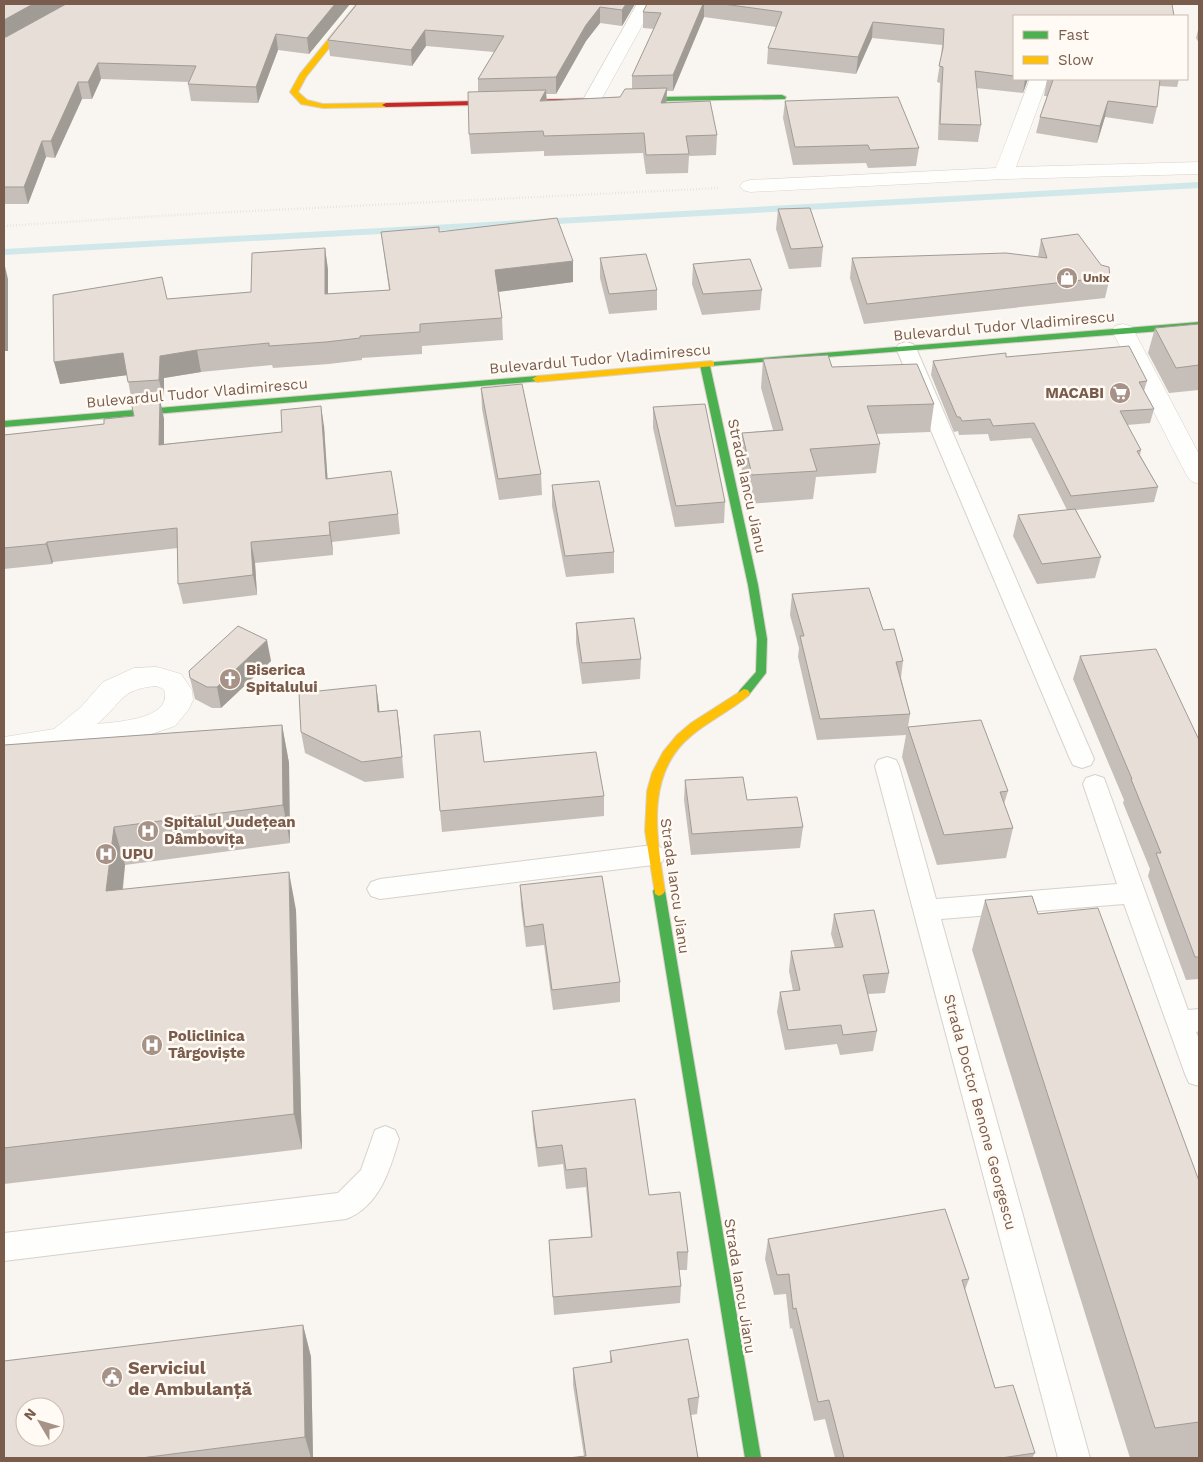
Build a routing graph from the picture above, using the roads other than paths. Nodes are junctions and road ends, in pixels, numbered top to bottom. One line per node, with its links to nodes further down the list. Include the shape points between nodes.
1 (360, 4): 5 (street, via 303,76 294,92 304,102 323,106)
2 (645, 4): 5 (street)
3 (1039, 80): 7 (street)
4 (782, 96): 5 (street)
5 (592, 100)
6 (1199, 168): 7 (street)
7 (1004, 173): 8 (street)
8 (750, 186)
9 (1199, 326): 10 (street, Bulevardul Tudor Vladimirescu)
10 (1123, 331): 11 (street, Bulevardul Tudor Vladimirescu); 14 (street)
11 (906, 348): 12 (street, Bulevardul Tudor Vladimirescu); 17 (lane)
12 (705, 365): 13 (street, Bulevardul Tudor Vladimirescu); 20 (street, Strada Iancu Jianu, via 758,612 762,639 760,673 734,703 682,737 667,755 649,809)
13 (4, 424)
14 (1199, 476)
15 (61, 738): 16 (street)
16 (4, 747)
17 (1082, 760)
18 (887, 766): 23 (lane, Strada Doctor Benone Georgescu)
19 (1095, 784): 22 (lane)
20 (653, 855): 21 (lane); 28 (street, Strada Iancu Jianu)
21 (380, 889)
22 (1132, 893): 23 (lane); 24 (lane)
23 (926, 910): 29 (lane, Strada Doctor Benone Georgescu)
24 (1189, 1021): 25 (lane)
25 (1199, 1074)
26 (385, 1139): 27 (lane, via 373,1177 346,1206)
27 (4, 1247)
28 (753, 1458)
29 (1074, 1458)

